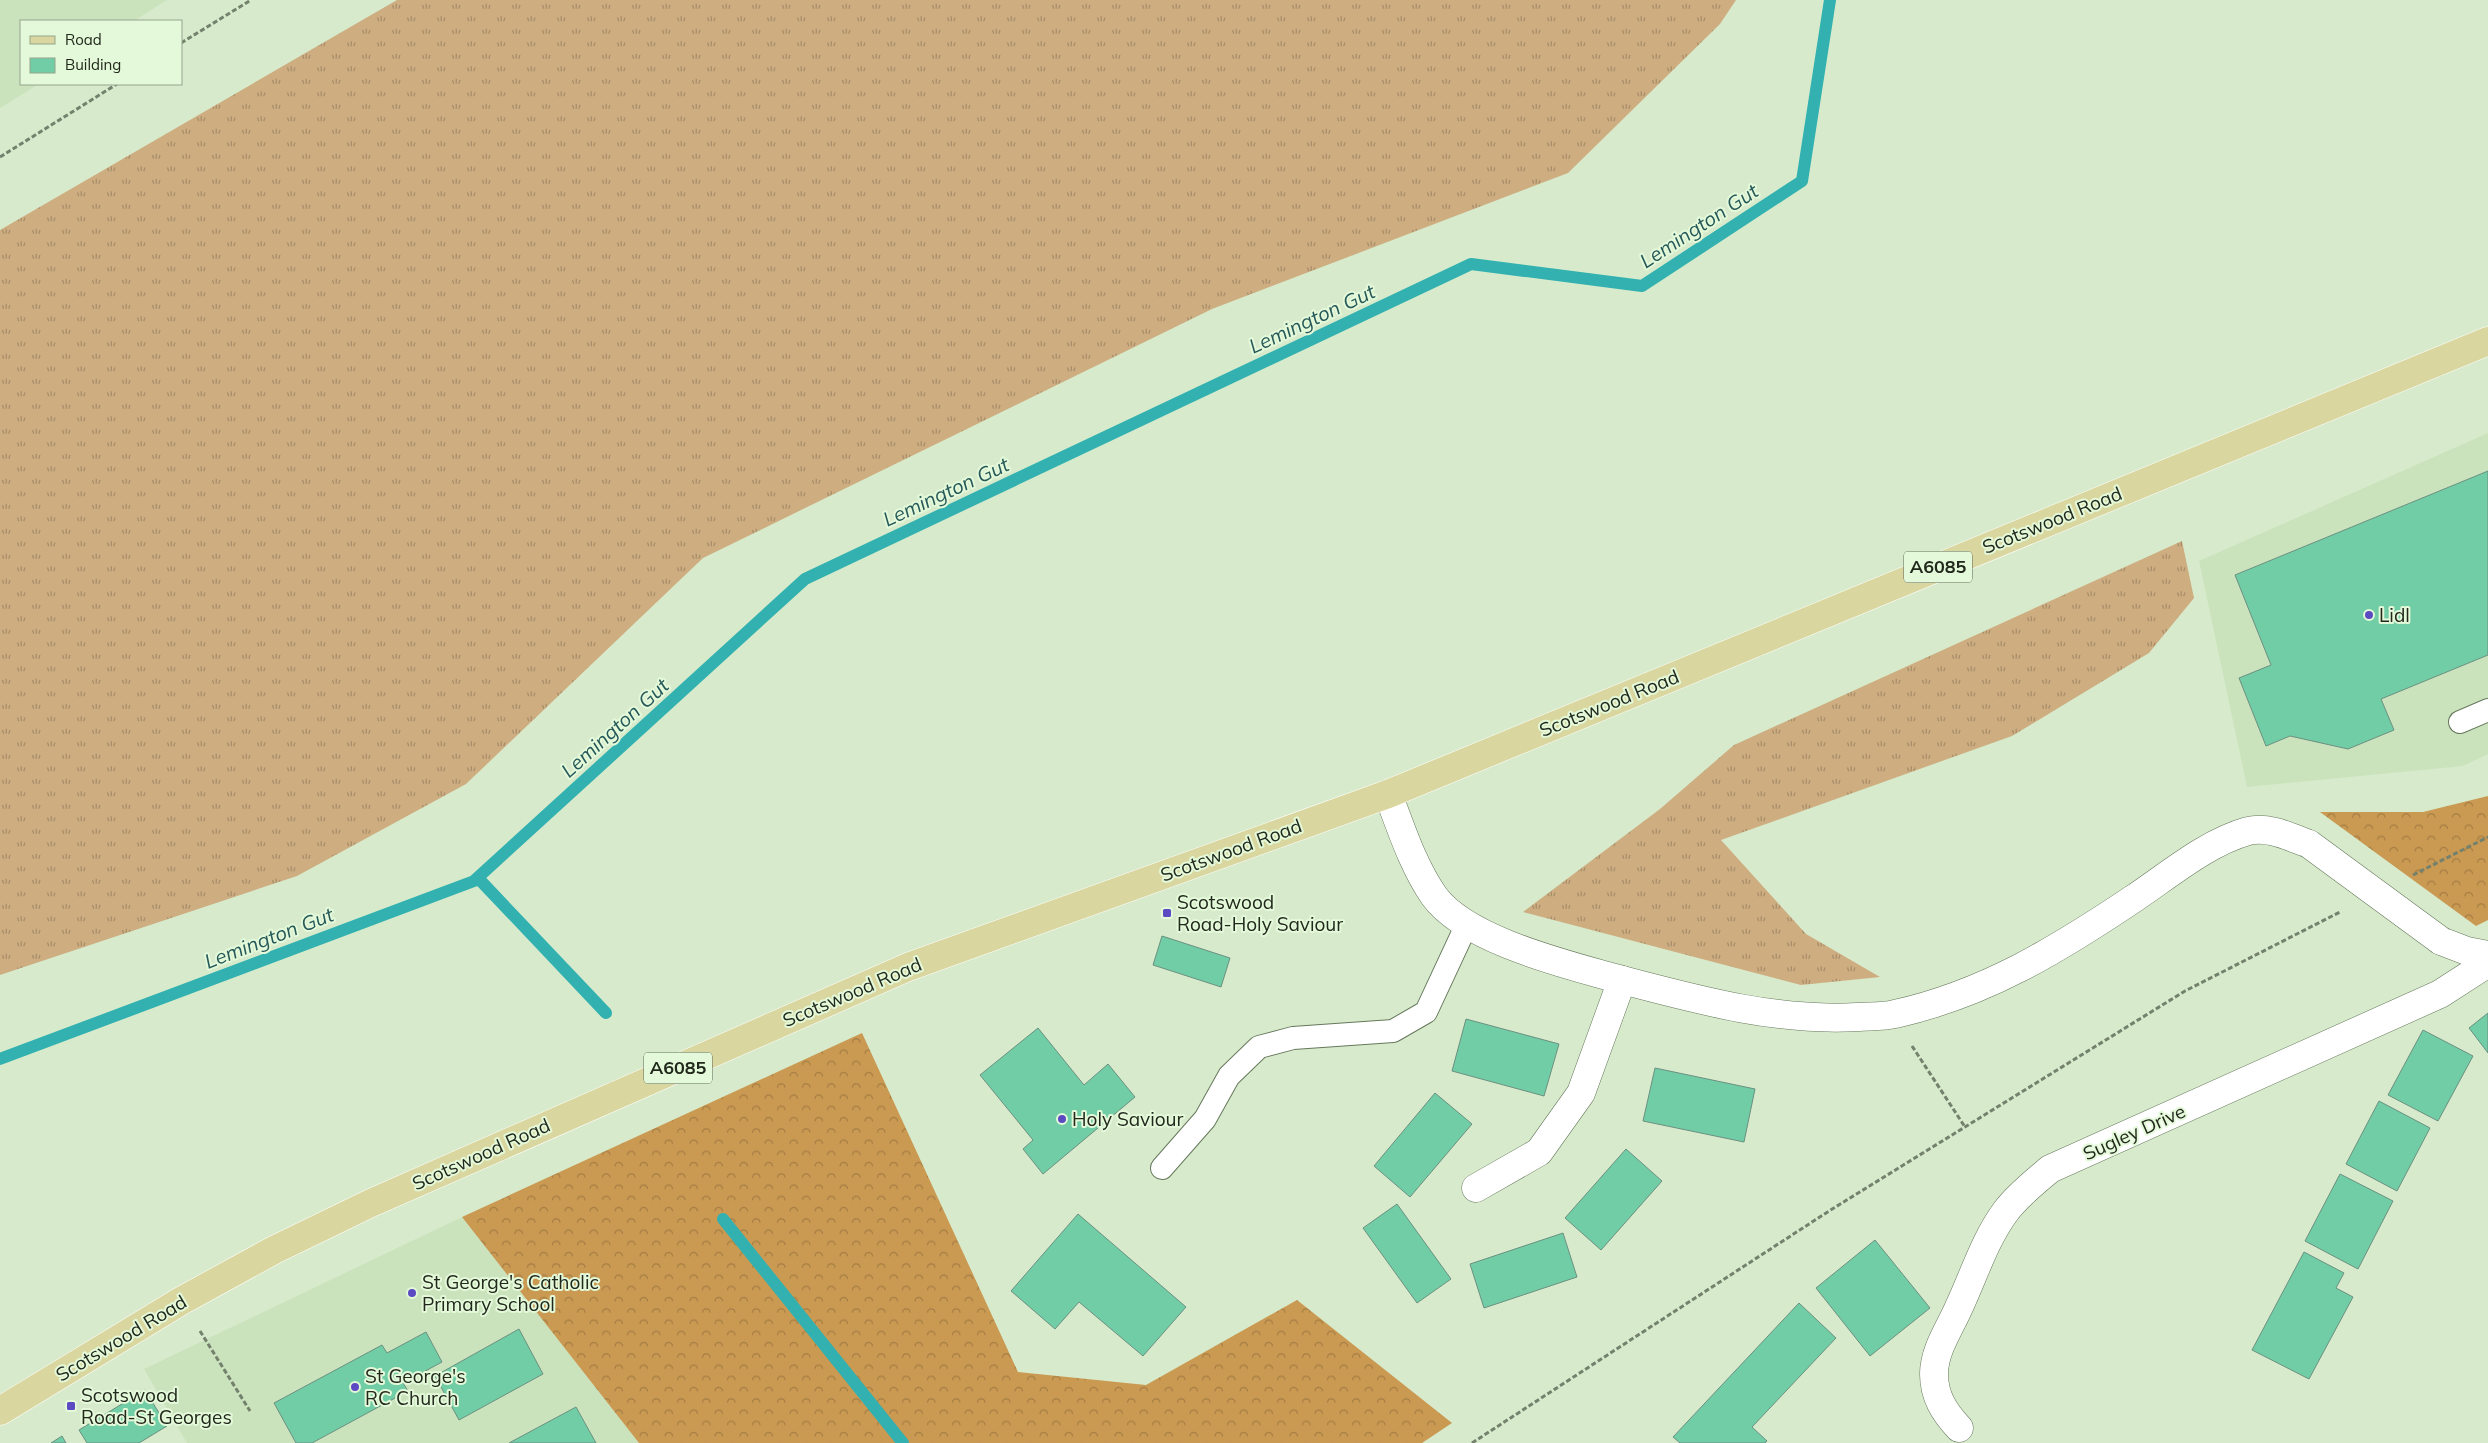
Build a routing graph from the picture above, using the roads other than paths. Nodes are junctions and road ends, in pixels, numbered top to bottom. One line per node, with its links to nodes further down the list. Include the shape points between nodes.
1 (2488, 341): 4 (main road, Scotswood Road / A6085)
2 (2488, 710): 3 (lane)
3 (2460, 722)
4 (1388, 794): 5 (street, via 1412,855 1434,897); 11 (main road, Scotswood Road / A6085, via 908,967 371,1203 274,1250 181,1301)
5 (1467, 924): 8 (street, via 1486,935 1560,963); 9 (lane, via 1426,1012 1393,1031 1293,1038 1259,1047 1229,1076 1206,1119)
6 (2488, 955): 8 (street, bridge, via 2441,941 2309,844 2277,831 2250,830 2217,844 2048,954 2000,979 1948,1000 1891,1015 1826,1019 1765,1013)
7 (2488, 963): 12 (street, Sugley Drive, via 2440,994 2050,1169 2006,1211 1985,1247 1941,1343 1934,1372 1936,1394 1946,1414)
8 (1622, 980): 10 (street, via 1581,1093 1539,1152)
9 (1162, 1168)
10 (1476, 1188)
11 (0, 1411)
12 (1959, 1428)

